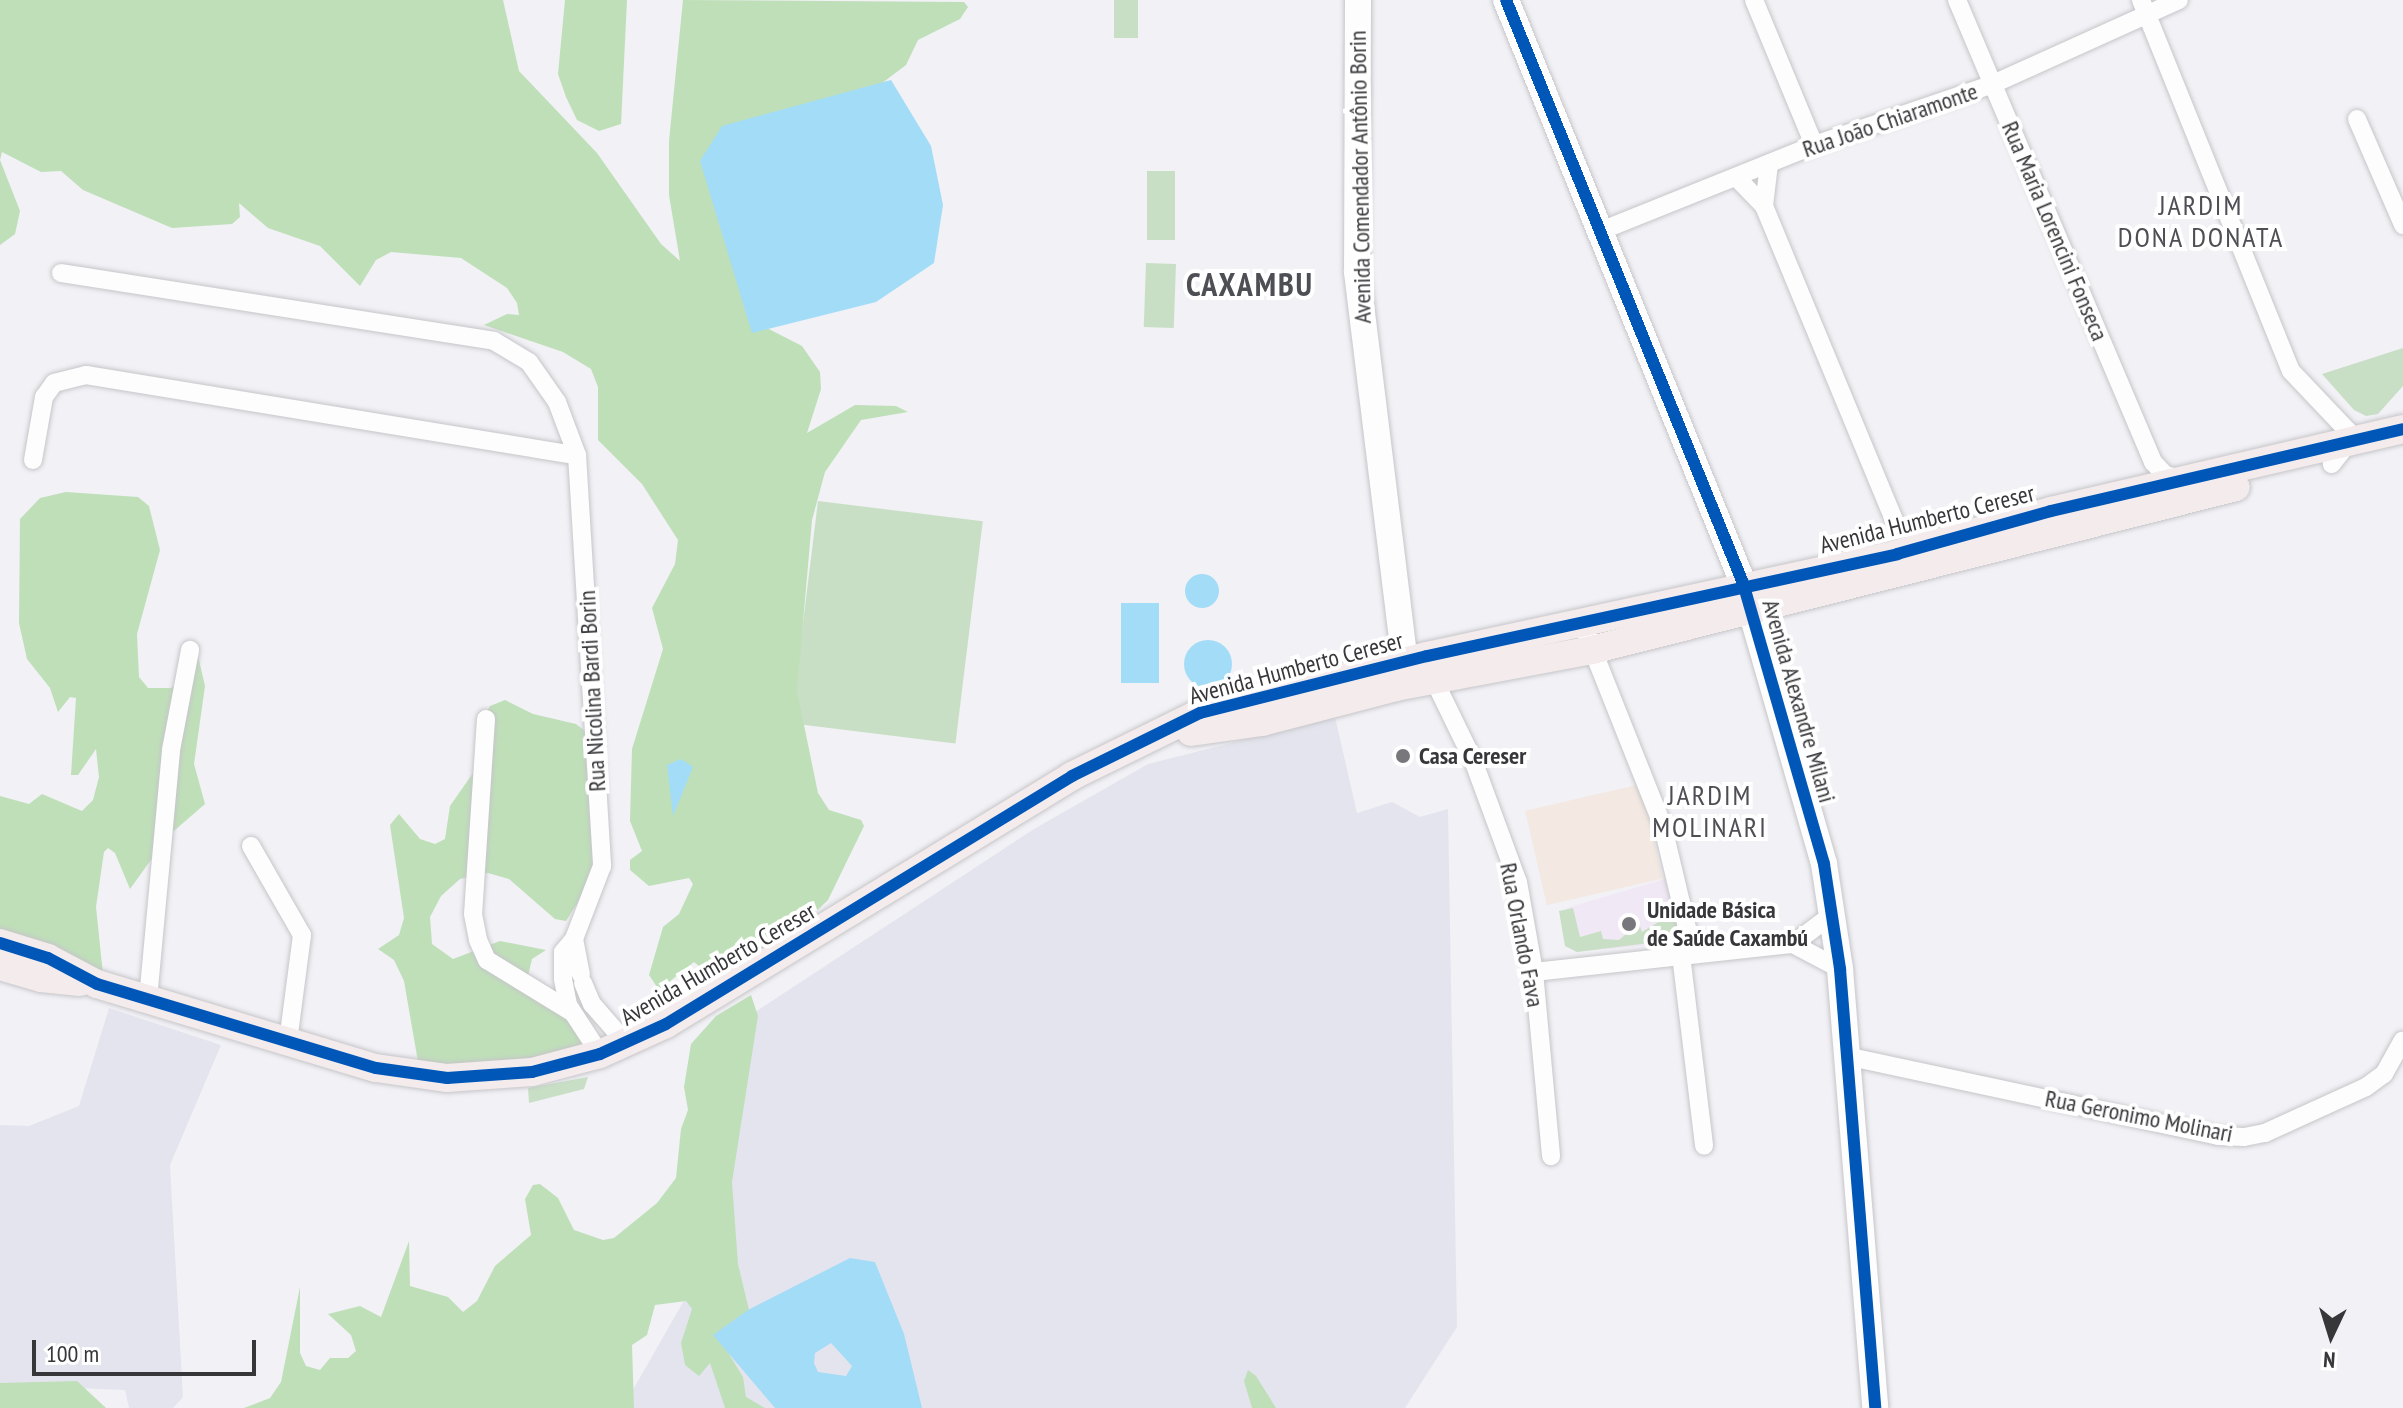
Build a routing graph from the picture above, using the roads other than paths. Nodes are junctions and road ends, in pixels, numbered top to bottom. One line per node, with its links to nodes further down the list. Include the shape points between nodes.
1 (1358, 0): 29 (street, Avenida Comendador Antônio Borin, via 1357,272 1365,365 1394,545)
2 (1506, 0): 14 (street, Avenida Alexandre Milani)
3 (1754, 0): 9 (street)
4 (1957, 0): 7 (street, Rua Maria Lorencini Fonseca)
5 (2179, 0): 6 (street, Rua João Chiaramonte)
6 (2145, 7): 7 (street, Rua João Chiaramonte); 18 (street, via 2278,344 2291,371 2348,431)
7 (1993, 84): 9 (street, Rua João Chiaramonte); 21 (street, Rua Maria Lorencini Fonseca)
8 (2357, 119): 13 (street)
9 (1814, 145): 10 (street, Rua João Chiaramonte)
10 (1769, 164): 11 (street, Rua João Chiaramonte); 12 (street)
11 (1736, 177): 12 (street); 14 (street, Rua João Chiaramonte)
12 (1764, 206): 24 (street)
13 (2403, 225)
14 (1598, 232): 25 (street, Avenida Alexandre Milani)
15 (61, 273): 19 (street, Rua Nicolina Bardi Borin, via 494,341 529,362 557,402)
16 (2403, 429): 18 (main road, Avenida Humberto Cereser)
17 (2403, 448): 18 (main road, Avenida Humberto Cereser)
18 (2340, 453): 22 (main road, Avenida Humberto Cereser); 25 (main road, Avenida Humberto Cereser)
19 (577, 455): 20 (street, via 86,375 54,383 44,397); 33 (street, Rua Nicolina Bardi Borin, via 602,866)
20 (33, 460)
21 (2153, 462): 22 (street, via 2165,475); 23 (street)
22 (2185, 480): 23 (main road, Avenida Humberto Cereser)
23 (2142, 490): 25 (main road, Avenida Humberto Cereser)
24 (1898, 529)
25 (1747, 596): 26 (main road, Avenida Humberto Cereser); 28 (main road, Avenida Humberto Cereser); 32 (street, Avenida Alexandre Milani, via 1824,864)
26 (1582, 623): 28 (street); 29 (main road, Avenida Humberto Cereser)
27 (190, 650): 41 (street, via 171,750)
28 (1592, 650): 29 (main road, Avenida Humberto Cereser); 36 (street, via 1663,827)
29 (1422, 665): 39 (street, Rua Orlando Fava, via 1473,760 1518,882); 45 (main road, Avenida Humberto Cereser, via 1230,704 1176,723 1072,776 771,962)
30 (486, 719): 42 (street, via 473,914 478,940 487,960)
31 (251, 846): 44 (street, via 302,935)
32 (1833, 914): 35 (street); 38 (street, Avenida Alexandre Milani)
33 (574, 939): 42 (street, Rua Nicolina Bardi Borin, via 563,952 563,979); 45 (street, via 592,1004)
34 (0, 943): 40 (main road, Avenida Humberto Cereser, via 48,958)
35 (1793, 944): 36 (street); 38 (street)
36 (1687, 954): 39 (street); 49 (street)
37 (0, 966): 40 (main road, Avenida Humberto Cereser, via 41,978)
38 (1840, 969): 47 (street, Avenida Alexandre Milani)
39 (1534, 972): 50 (street, Rua Orlando Fava)
40 (97, 984): 41 (main road, Avenida Humberto Cereser)
41 (148, 999): 44 (main road, Avenida Humberto Cereser)
42 (572, 1012): 46 (street, Rua Nicolina Bardi Borin)
43 (2402, 1041): 48 (street, Rua Geronimo Molinari)
44 (288, 1042): 46 (main road, Avenida Humberto Cereser, via 376,1068 447,1078 532,1072)
45 (626, 1043): 46 (main road, Avenida Humberto Cereser)
46 (600, 1054)
47 (1846, 1056): 48 (street, Rua Geronimo Molinari, via 2218,1136 2244,1137 2265,1133); 51 (street, Avenida Alexandre Milani)
48 (2396, 1069)
49 (1704, 1146)
50 (1551, 1156)
51 (1875, 1408)

